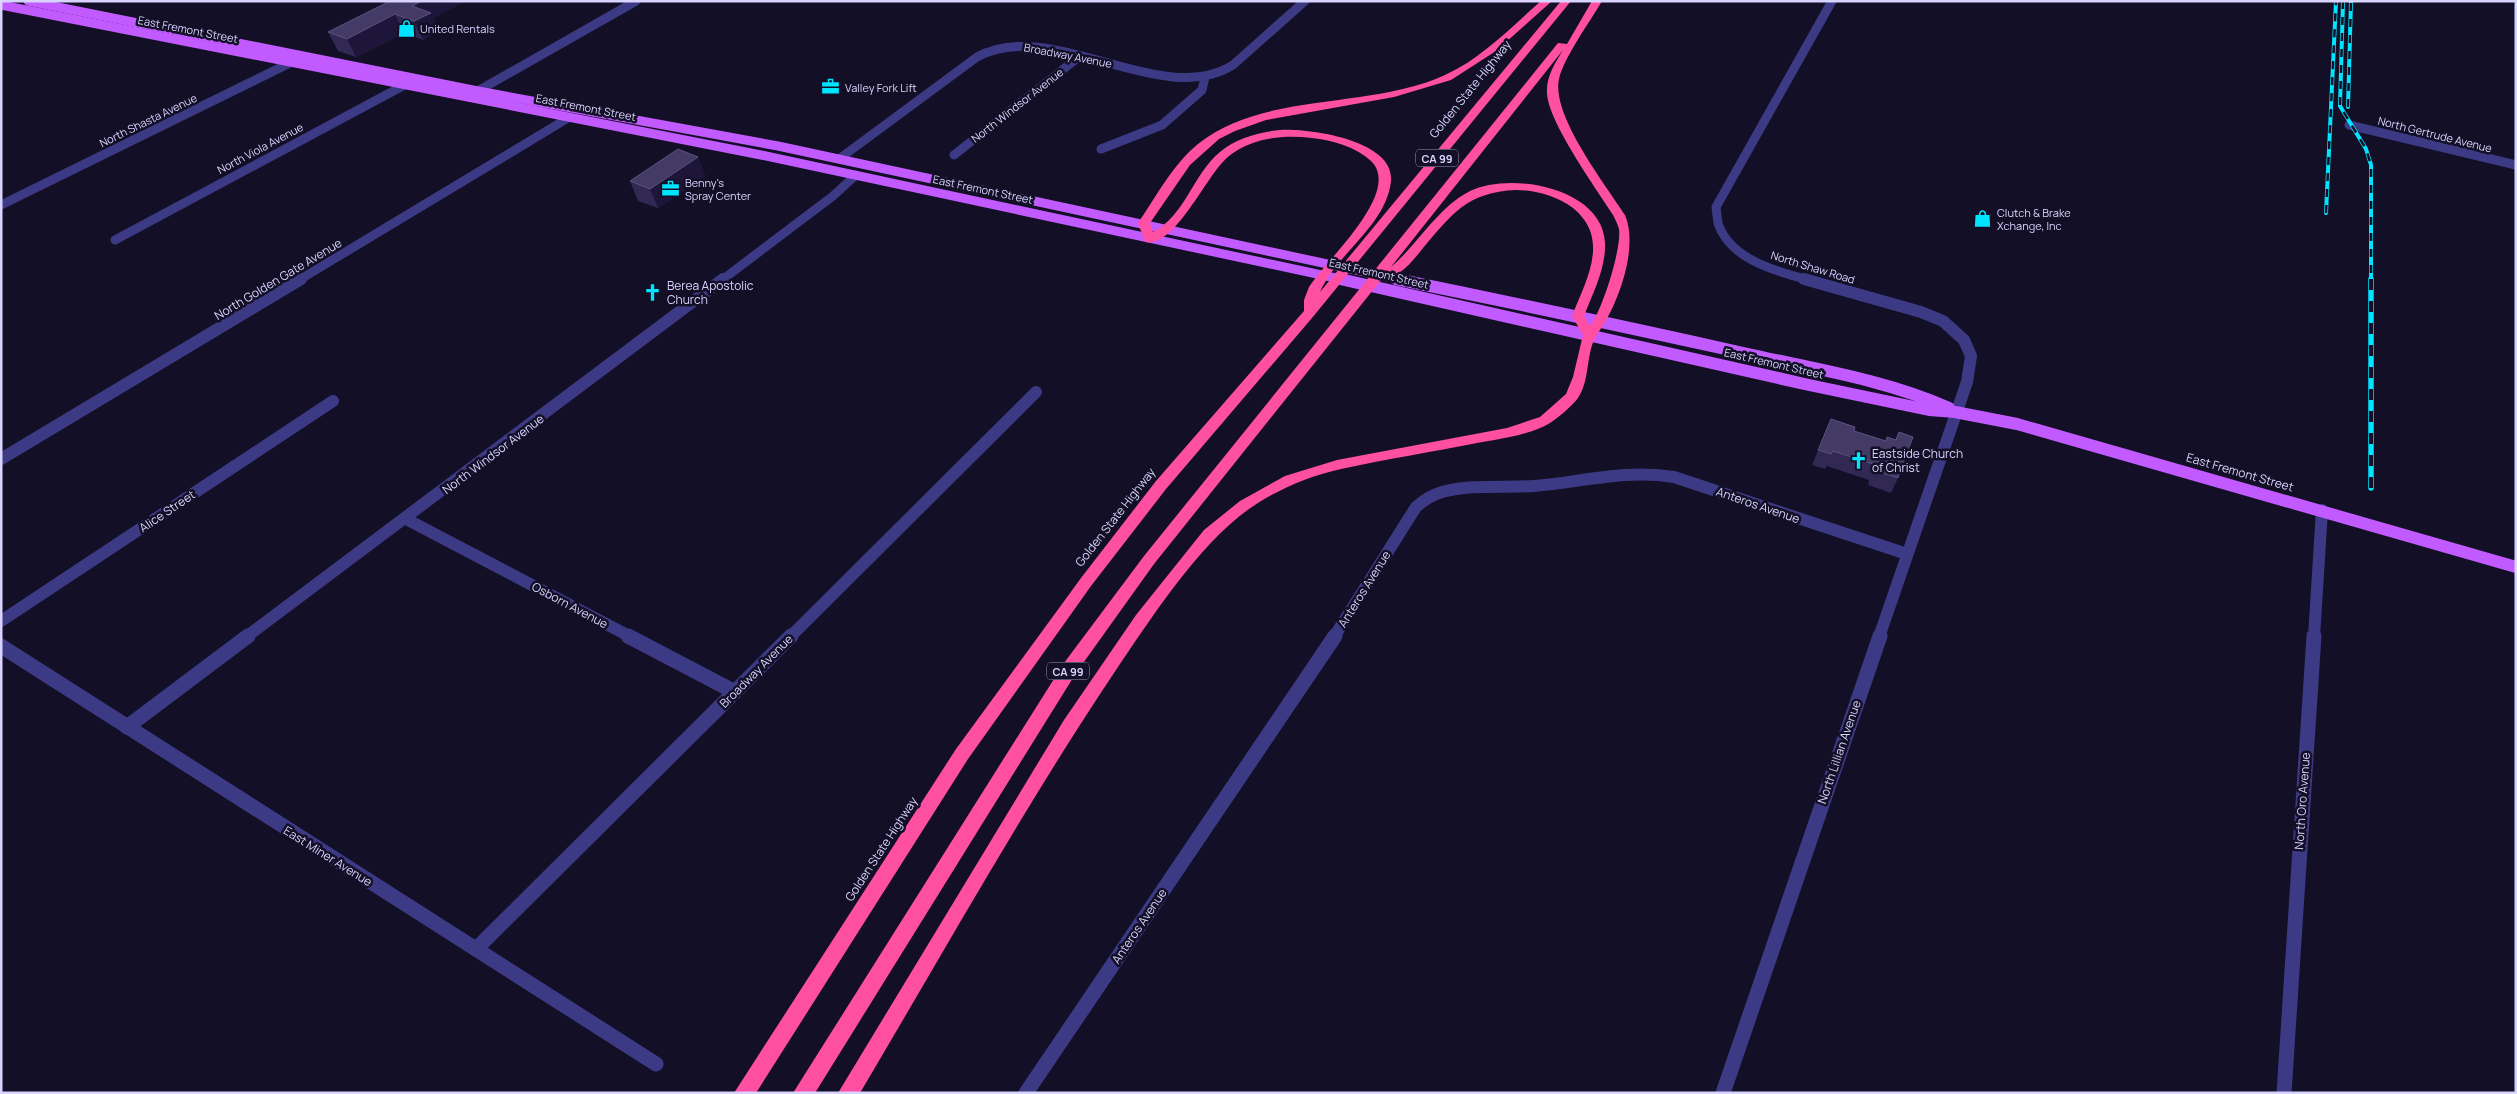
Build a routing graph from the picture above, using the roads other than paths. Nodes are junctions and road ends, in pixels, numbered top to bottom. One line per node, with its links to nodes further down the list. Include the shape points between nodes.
1 (28, 1): 9 (main road, East Fremont Street)
2 (636, 1): 15 (street)
3 (1305, 1): 12 (street, Broadway Avenue, via 1230,67)
4 (1547, 1): 26 (highway, via 1492,50 1462,71 1431,84 1272,114 1220,134 1199,148)
5 (1566, 1): 32 (highway, Golden State Highway / CA 99)
6 (1596, 1): 31 (highway, CA 99); 34 (highway, via 1559,66 1552,94 1558,117 1625,229 1620,263)
7 (1832, 1): 38 (street, North Shaw Road, via 1716,207 1718,226 1732,246 1764,265 1921,312 1950,326 1964,340 1971,356 1967,382)
8 (1, 5): 11 (main road, East Fremont Street)
9 (305, 56): 11 (street, North Shasta Avenue); 13 (main road, East Fremont Street)
10 (1080, 56): 12 (street, Broadway Avenue, via 1172,77); 20 (street, North Windsor Avenue); 21 (street, Broadway Avenue, via 1026,45 990,50)
11 (291, 62): 14 (main road, East Fremont Street); 25 (street, North Shasta Avenue)
12 (1205, 77): 19 (street, via 1202,90 1162,125)
13 (416, 78): 14 (street, North Viola Avenue); 15 (main road, East Fremont Street)
14 (403, 86): 16 (main road, East Fremont Street); 29 (street, North Viola Avenue)
15 (478, 91): 16 (street); 21 (main road, East Fremont Street)
16 (467, 98): 17 (main road, East Fremont Street)
17 (568, 118): 24 (main road, East Fremont Street); 39 (street, North Golden Gate Avenue)
18 (2349, 125): 23 (street, North Gertrude Avenue)
19 (1101, 149)
20 (954, 155)
21 (839, 159): 22 (main road, East Fremont Street)
22 (867, 164): 24 (main road); 26 (main road, East Fremont Street)
23 (2516, 165)
24 (856, 175): 28 (main road, East Fremont Street); 41 (street, North Windsor Avenue, via 833,196)
25 (1, 205)
26 (1144, 223): 27 (main road, East Fremont Street); 28 (highway)
27 (1168, 228): 28 (highway); 30 (main road, East Fremont Street); 32 (highway, via 1219,157 1242,142 1271,134 1302,133 1335,138 1362,149 1378,162 1386,175 1385,185 1364,224 1314,289)
28 (1149, 239): 30 (main road, East Fremont Street)
29 (115, 240)
30 (1290, 262): 33 (main road, East Fremont Street); 35 (main road, East Fremont Street, via 1420,297)
31 (1375, 277): 33 (highway, via 1396,270 1454,208 1477,192 1535,188 1576,205 1598,228 1601,240 1599,260); 51 (highway, CA 99, via 1149,560 1070,668)
32 (1307, 315): 50 (highway, Golden State Highway / CA 99, via 1160,486 1041,643 962,754)
33 (1578, 316): 34 (main road, East Fremont Street); 35 (highway)
34 (1601, 321): 35 (highway); 38 (main road, East Fremont Street, via 1918,394)
35 (1589, 335): 38 (main road, East Fremont Street, via 1827,389 1929,410); 52 (highway, via 1580,377 1572,396 1545,420 1499,434 1337,464 1290,480 1245,505 1209,534 1142,619 1070,725)
36 (1036, 392): 46 (street, Broadway Avenue)
37 (333, 400): 44 (street, Alice Street)
38 (1955, 412): 40 (main road, East Fremont Street, via 2027,427); 42 (street, North Lillian Avenue)
39 (1, 460)
40 (2322, 510): 43 (main road, East Fremont Street); 55 (street, North Oro Avenue)
41 (406, 519): 46 (street, Osborn Avenue); 47 (street, North Windsor Avenue)
42 (1907, 554): 53 (street, Anteros Avenue, via 1674,476 1656,473 1627,472 1535,486 1457,489 1432,496 1416,507 1336,634); 54 (street, North Lillian Avenue)
43 (2516, 567)
44 (1, 621)
45 (1, 646): 47 (street, East Miner Avenue)
46 (735, 692): 48 (street, Broadway Avenue)
47 (127, 727): 48 (street, East Miner Avenue)
48 (476, 949): 49 (street, East Miner Avenue)
49 (656, 1064)
50 (744, 1092)
51 (802, 1093)
52 (848, 1093)
53 (1026, 1093)
54 (1723, 1093)
55 (2284, 1093)

